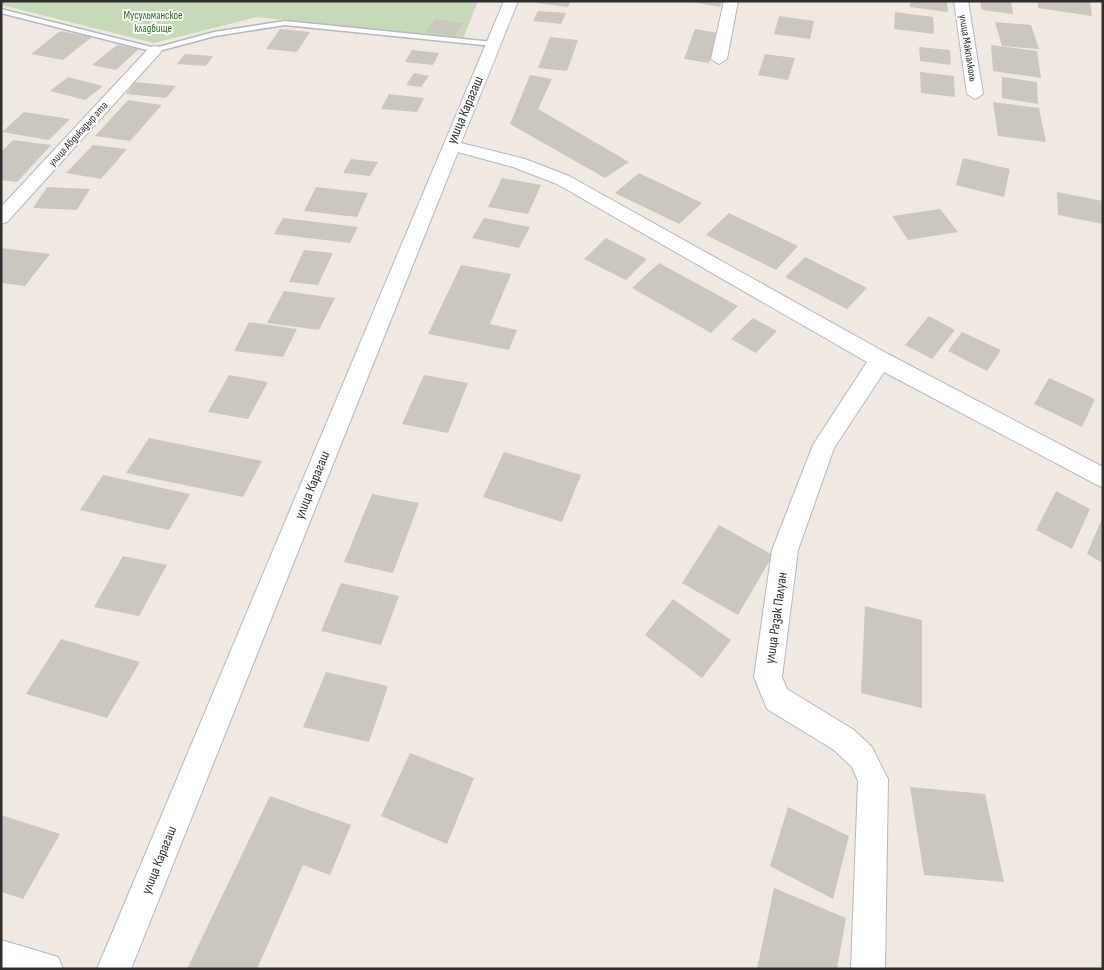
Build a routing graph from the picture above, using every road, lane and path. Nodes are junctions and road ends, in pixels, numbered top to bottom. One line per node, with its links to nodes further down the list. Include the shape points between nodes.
1 (511, 1): 5 (street, улица Карагаш)
2 (731, 1): 7 (street)
3 (961, 1): 8 (street, улица Макпалколь)
4 (1, 11): 6 (lane)
5 (493, 44): 6 (lane, via 285,24 214,34); 9 (street, улица Карагаш)
6 (155, 50): 10 (street, улица Абдикадыр ата)
7 (719, 59)
8 (975, 94)
9 (450, 145): 11 (street, via 519,163 563,180); 15 (street, улица Карагаш)
10 (1, 218)
11 (880, 360): 12 (street); 16 (street, улица Разак Палуан, via 824,445 786,550 768,677 777,699 844,740 862,757 873,779)
12 (1103, 478)
13 (1, 957): 14 (street)
14 (46, 969)
15 (114, 969)
16 (868, 969)

